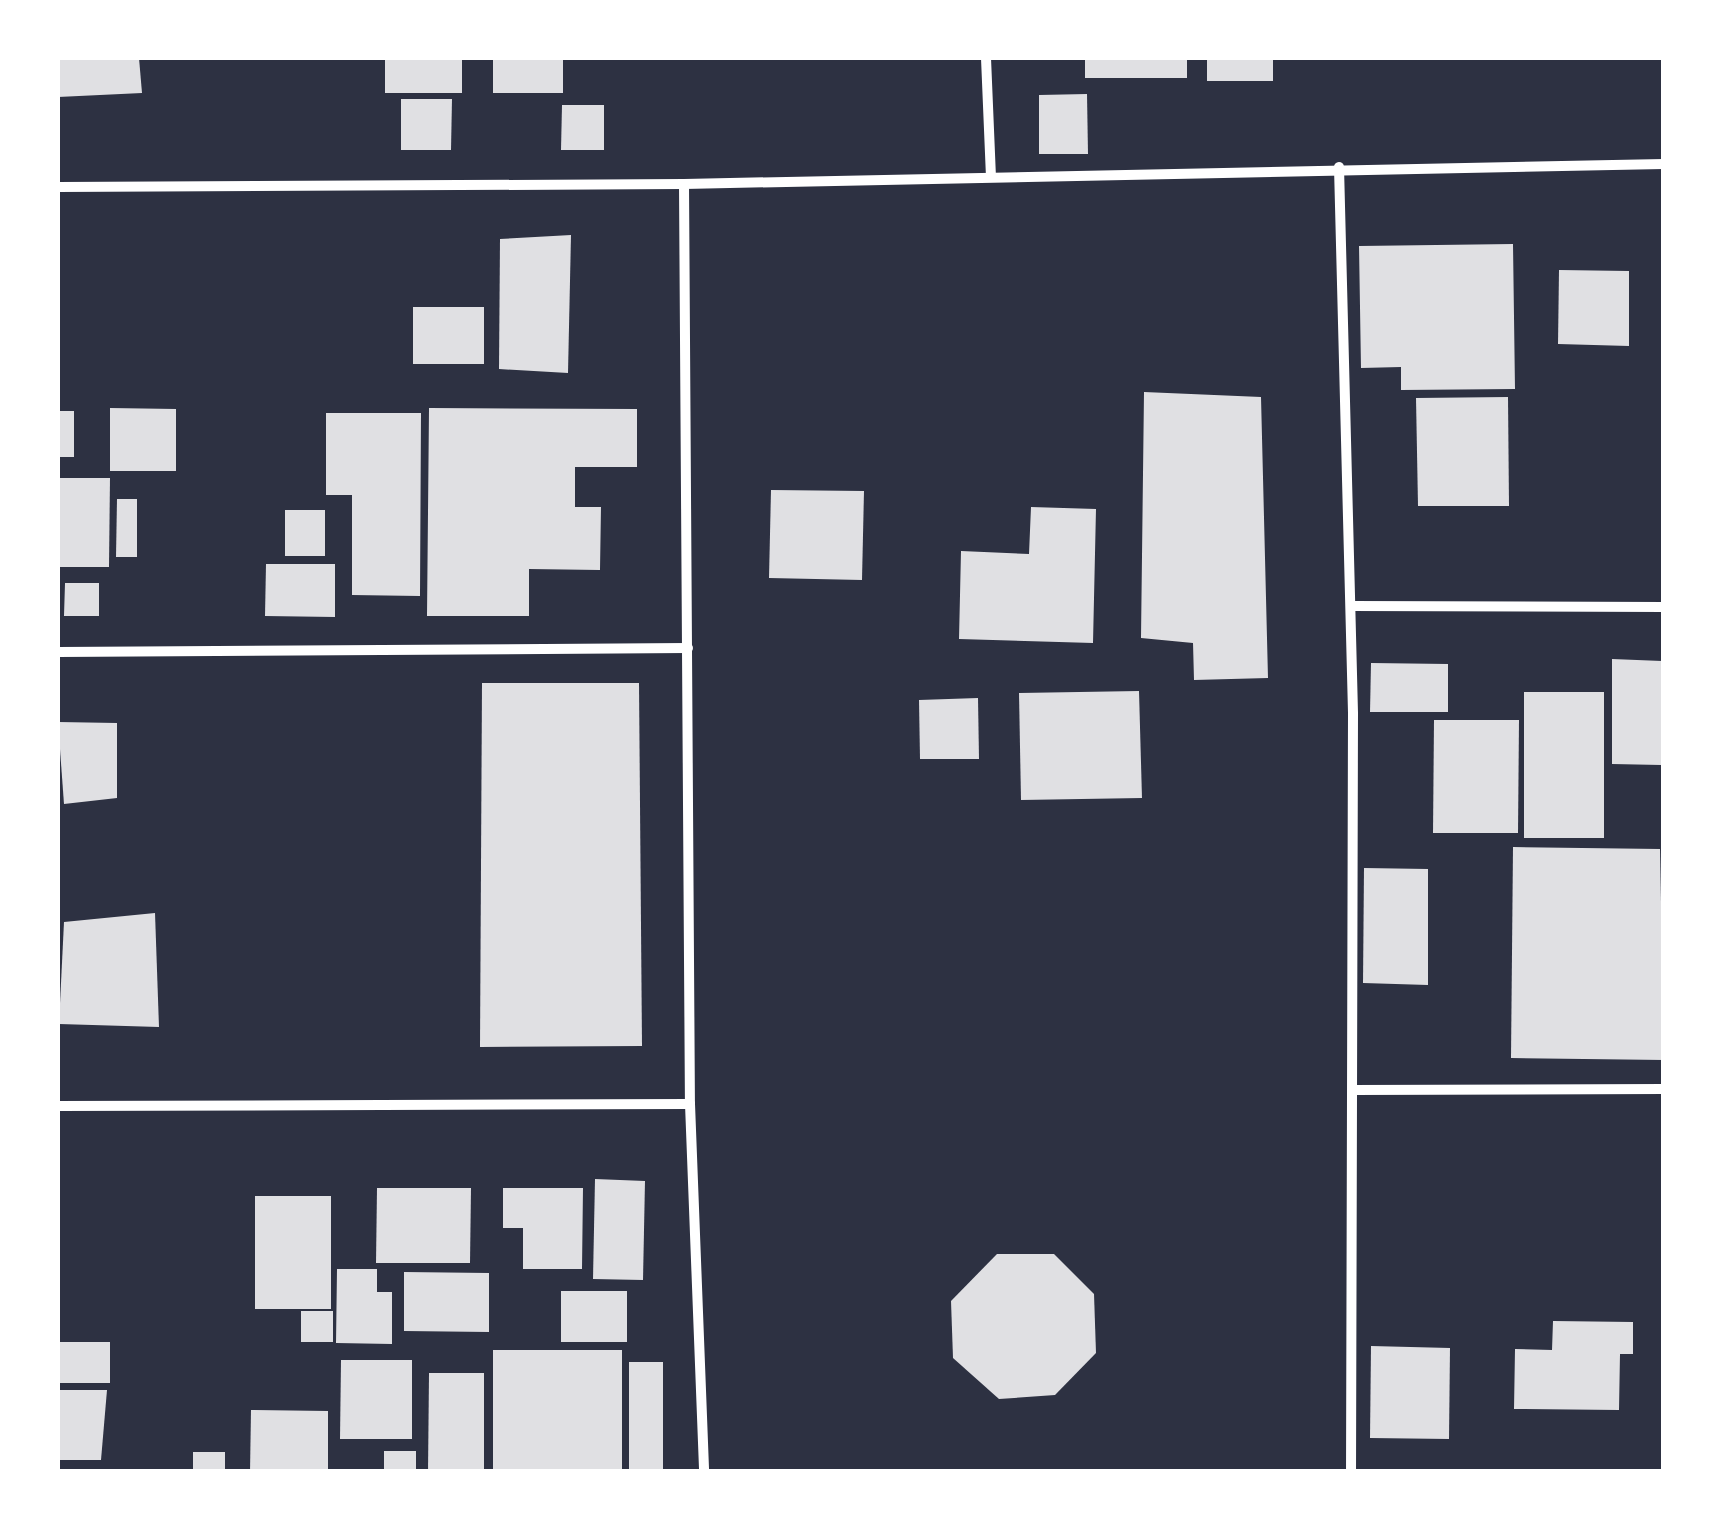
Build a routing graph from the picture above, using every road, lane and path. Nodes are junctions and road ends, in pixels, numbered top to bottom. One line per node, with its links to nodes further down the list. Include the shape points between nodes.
1 (986, 58): 4 (street)
2 (1664, 164): 3 (street)
3 (1338, 167): 4 (street); 7 (street)
4 (992, 175): 5 (street)
5 (684, 184): 6 (street); 9 (street)
6 (58, 187)
7 (1352, 606): 8 (street); 12 (street)
8 (1664, 607)
9 (688, 648): 10 (street); 13 (street)
10 (58, 652)
11 (1664, 1089): 12 (street)
12 (1353, 1090): 16 (street)
13 (690, 1104): 14 (street); 15 (street)
14 (58, 1106)
15 (704, 1472)
16 (1351, 1472)

